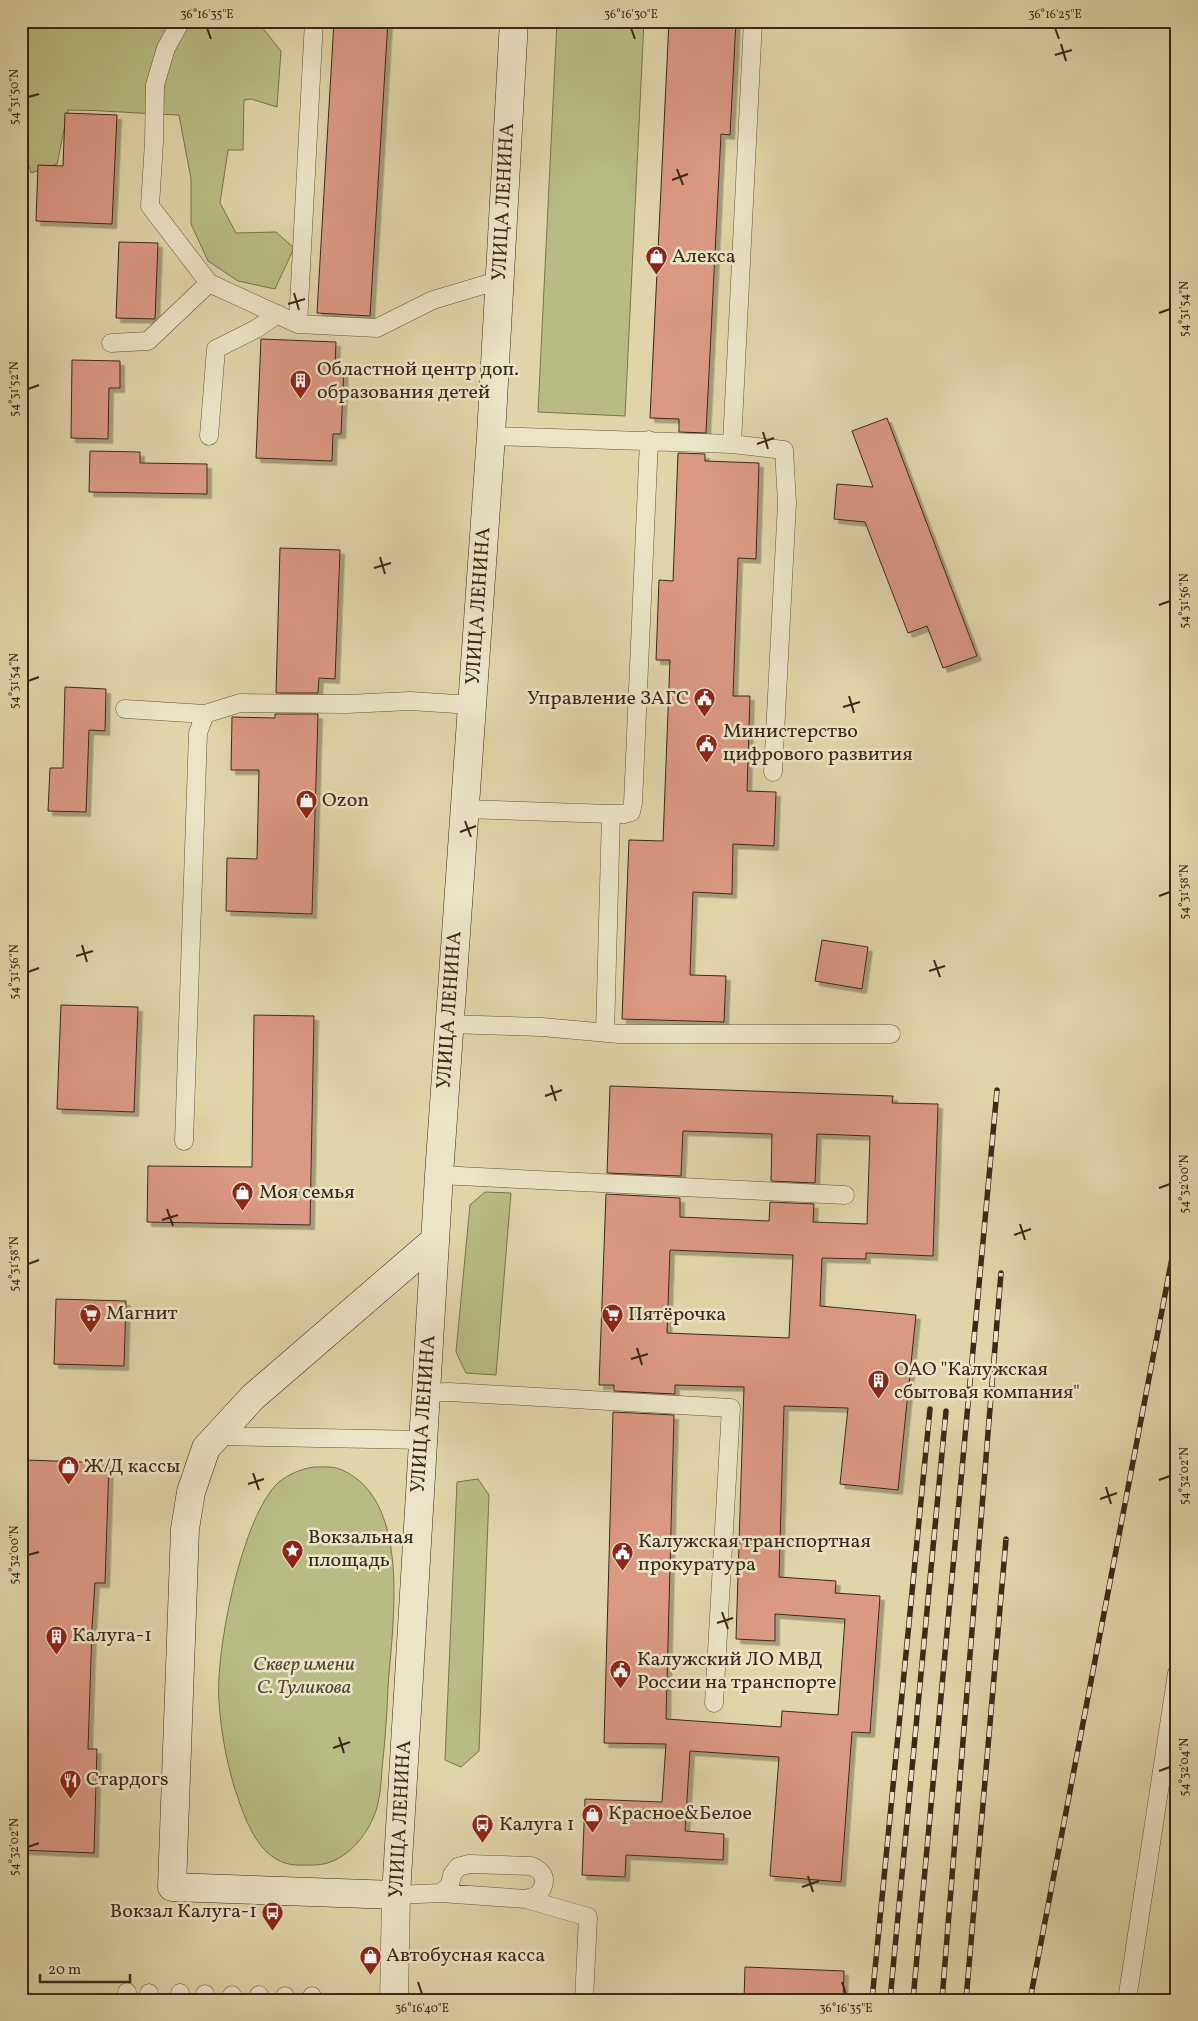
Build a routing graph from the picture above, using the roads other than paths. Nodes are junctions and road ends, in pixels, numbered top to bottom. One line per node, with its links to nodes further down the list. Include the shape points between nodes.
1 (181, 21): 6 (lane, via 166,48 155,85 150,206)
2 (314, 21): 8 (lane)
3 (514, 21): 5 (main road, УЛИЦА ЛЕНИНА)
4 (752, 21): 13 (lane)
5 (500, 280): 8 (lane, via 433,300 377,328); 11 (main road, УЛИЦА ЛЕНИНА)
6 (209, 283): 7 (lane); 9 (lane, via 148,341)
7 (278, 314): 8 (lane); 10 (lane, via 216,349)
8 (298, 324)
9 (111, 344)
10 (210, 436)
11 (491, 436): 12 (lane); 14 (main road, УЛИЦА ЛЕНИНА)
12 (649, 440): 13 (lane); 19 (lane, via 633,803 631,812)
13 (732, 444): 17 (lane, via 784,450 787,503)
14 (472, 705): 16 (lane, via 410,701 347,704 240,702); 18 (main road, УЛИЦА ЛЕНИНА)
15 (125, 709): 16 (lane)
16 (206, 714): 23 (lane, via 198,733)
17 (773, 772)
18 (464, 809): 19 (lane); 20 (main road, УЛИЦА ЛЕНИНА)
19 (611, 814): 21 (lane)
20 (449, 1024): 21 (lane); 24 (main road, УЛИЦА ЛЕНИНА)
21 (605, 1033): 22 (lane)
22 (892, 1034)
23 (184, 1141)
24 (439, 1175): 25 (lane); 26 (main road, УЛИЦА ЛЕНИНА)
25 (845, 1195)
26 (435, 1240): 27 (main road, УЛИЦА ЛЕНИНА); 28 (main road, via 253,1398)
27 (426, 1393): 29 (main road, УЛИЦА ЛЕНИНА); 31 (lane, via 730,1408)
28 (218, 1436): 29 (lane); 33 (main road, via 206,1448 197,1472 185,1529 172,1887)
29 (422, 1440): 33 (main road, УЛИЦА ЛЕНИНА)
30 (1177, 1673): 37 (lane)
31 (714, 1703)
32 (441, 1893): 33 (lane); 34 (lane); 34 (lane, via 450,1885 452,1874 458,1867 468,1864 531,1866 544,1875 544,1886 538,1895)
33 (396, 1895): 35 (main road, УЛИЦА ЛЕНИНА)
34 (526, 1899): 36 (lane, via 588,1918)
35 (394, 2000)
36 (584, 2000)
37 (1127, 2000)

